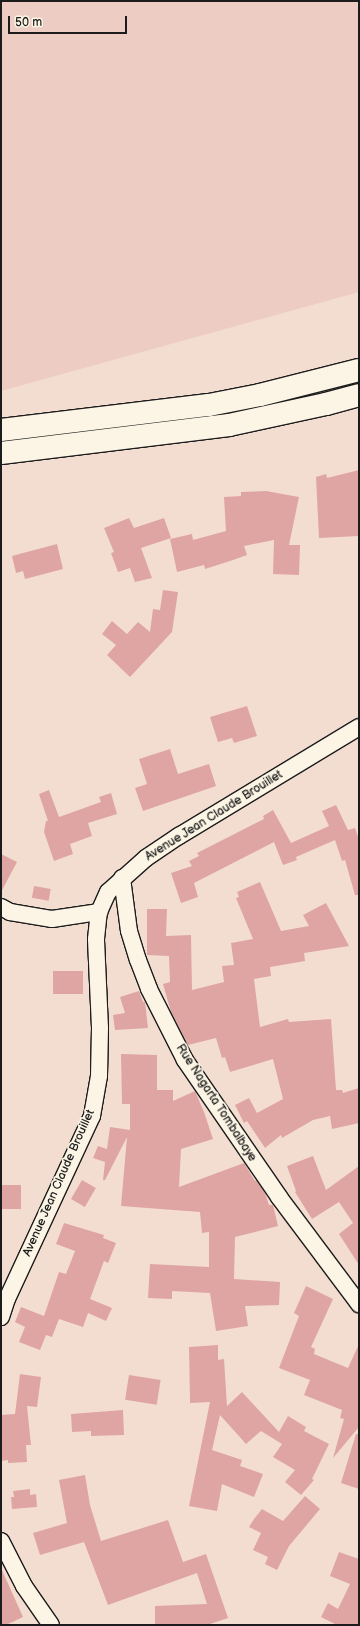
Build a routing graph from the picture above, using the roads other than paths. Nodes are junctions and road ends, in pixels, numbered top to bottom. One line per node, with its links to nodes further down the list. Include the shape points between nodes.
1 (359, 370): 3 (main road, via 209,405)
2 (359, 395): 4 (main road, via 229,425)
3 (1, 430)
4 (1, 453)
5 (359, 727): 6 (street, Avenue Jean Claude Brouillet, via 179,836)
6 (122, 878): 8 (street, Avenue Jean Claude Brouillet, via 108,892); 9 (street, Rue Nagarta Tombalbaye, via 130,930 138,960 149,989 185,1060 279,1197)
7 (1, 907): 8 (street, via 10,912 52,919)
8 (99, 912): 10 (street, Avenue Jean Claude Brouillet, via 96,946 100,1028 99,1076 92,1116)
9 (359, 1304)
10 (1, 1317)
11 (1, 1541): 12 (street, via 24,1586)
12 (51, 1625)

